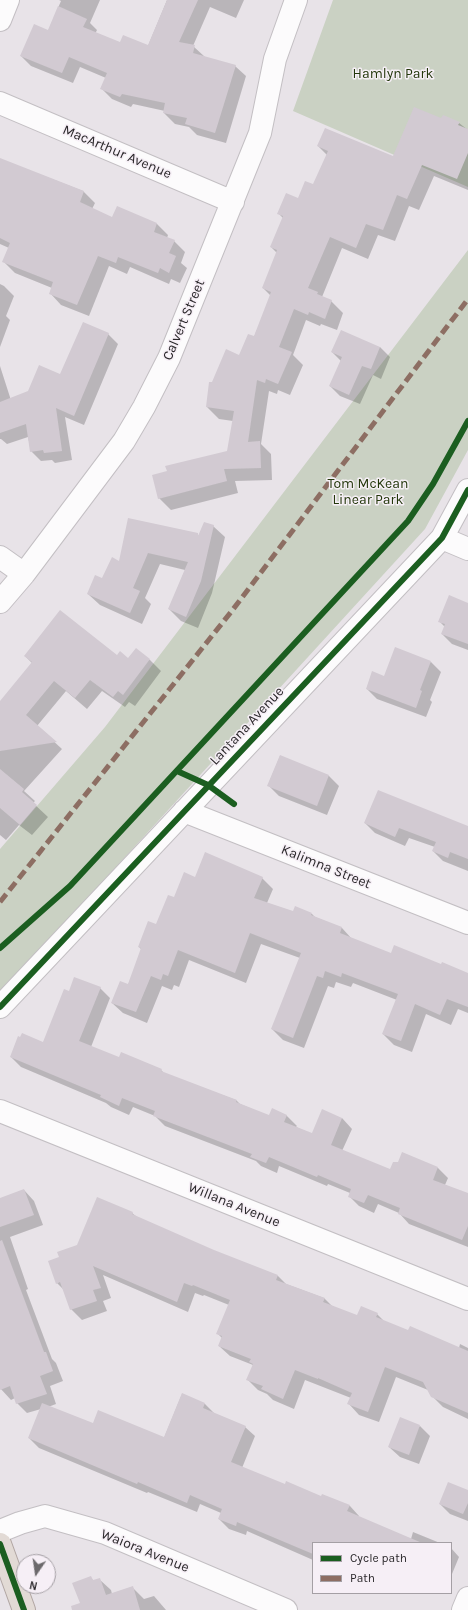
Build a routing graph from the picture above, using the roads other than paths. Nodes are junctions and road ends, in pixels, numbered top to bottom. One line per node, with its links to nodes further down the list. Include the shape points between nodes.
1 (8, 0): 3 (street)
2 (296, 0): 5 (street, Calvert Street, via 275,59 260,134)
3 (0, 20)
4 (0, 103): 5 (street, MacArthur Avenue)
5 (233, 202): 10 (street, Calvert Street, via 169,358 144,407 124,441)
6 (468, 490): 7 (street, Lantana Avenue)
7 (442, 538): 8 (street); 12 (street, Lantana Avenue)
8 (468, 548)
9 (0, 557): 10 (street)
10 (24, 574): 11 (street, Calvert Street)
11 (0, 602)
12 (184, 811): 13 (street, Kalimna Street); 14 (street, Lantana Avenue)
13 (468, 924)
14 (0, 1007)
15 (0, 1111): 16 (street, Willana Avenue)
16 (468, 1300)
17 (0, 1531): 20 (street, Waiora Avenue, via 45,1516 105,1534)
18 (0, 1544): 19 (highway)
19 (24, 1610)
20 (286, 1610)

